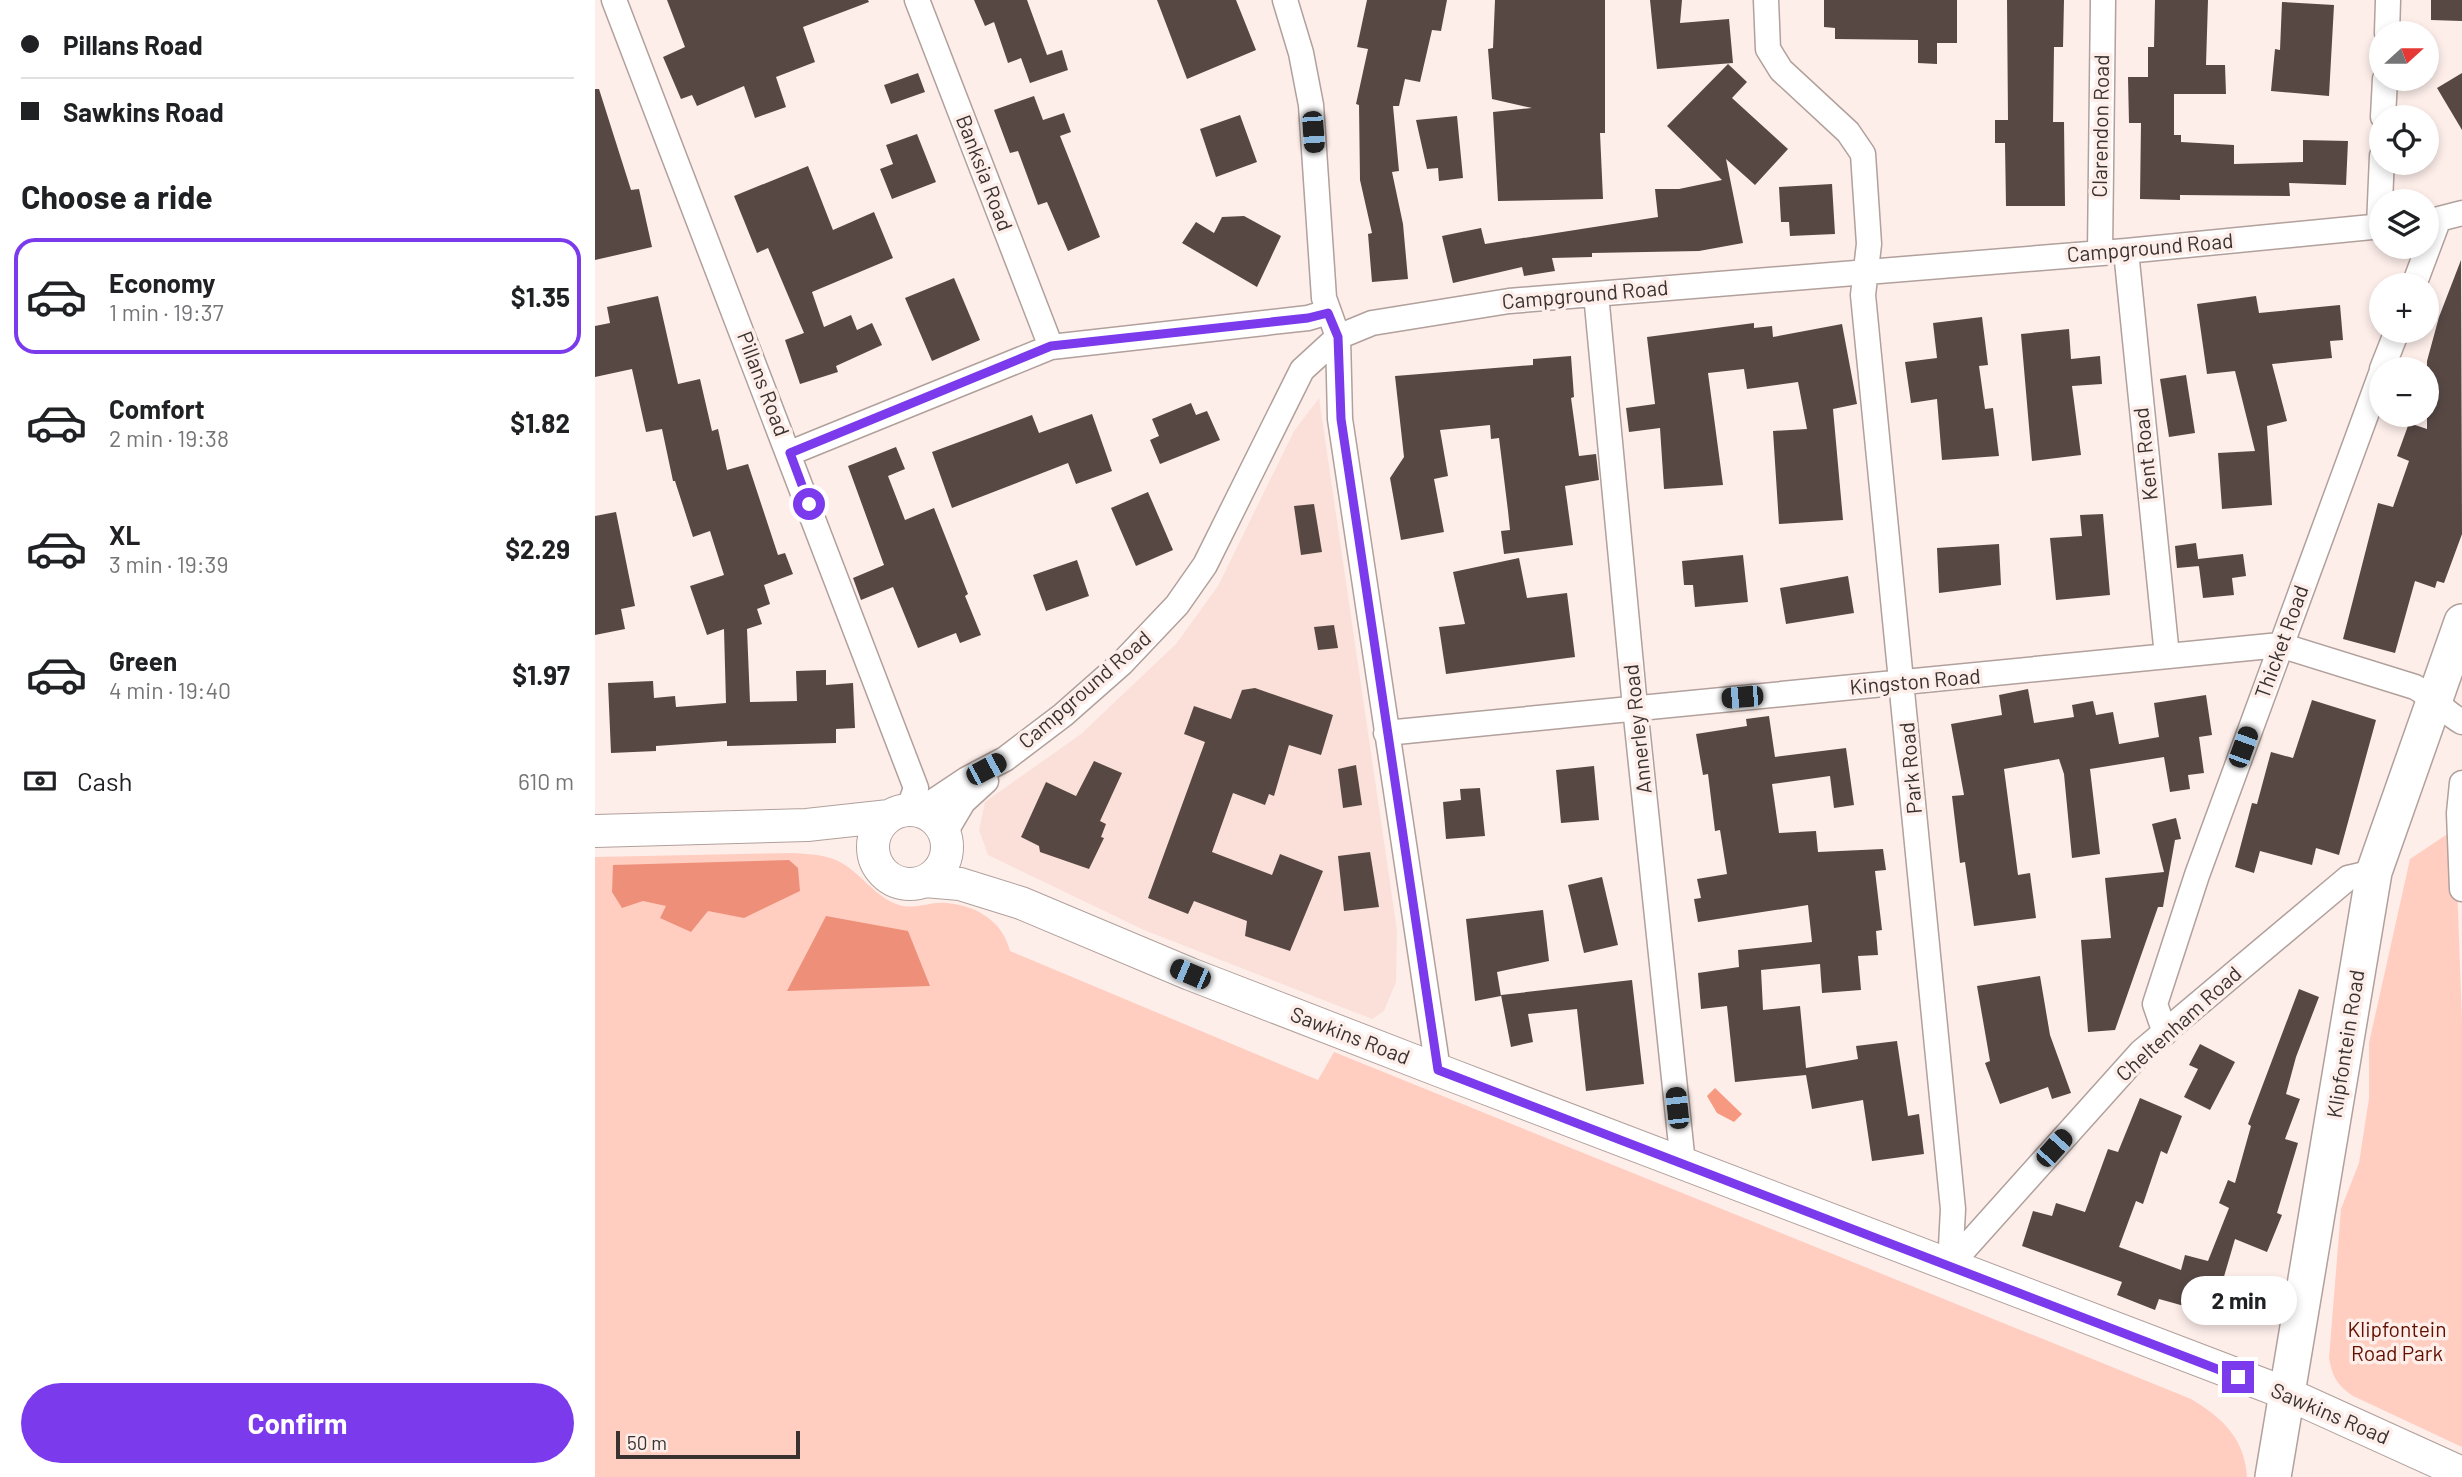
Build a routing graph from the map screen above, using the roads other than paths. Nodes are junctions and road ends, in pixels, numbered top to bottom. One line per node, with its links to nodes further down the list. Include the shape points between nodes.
1 (614, 0): 21 (street, Pillans Road)
2 (917, 0): 19 (street, Banksia Road)
3 (1285, 0): 17 (street, via 1311,105)
4 (1766, 0): 15 (street, Park Road, via 1768,49 1781,71 1848,132 1863,154 1870,244)
5 (2103, 0): 14 (street, Clarendon Road)
6 (2388, 0): 7 (street)
7 (2387, 21)
8 (2462, 213): 9 (street)
9 (2439, 219)
10 (2439, 222): 11 (street)
11 (2462, 225)
12 (2369, 227): 13 (street, Campground Road)
13 (2126, 251): 14 (street, Campground Road); 24 (street, Kent Road)
14 (2099, 253): 15 (street, Campground Road)
15 (1866, 271): 16 (street, Campground Road); 25 (street, Park Road, via 1863,295)
16 (1596, 293): 18 (street, Campground Road, via 1405,316); 27 (street, Annerley Road)
17 (1328, 313): 18 (street); 19 (street)
18 (1338, 337): 29 (street, via 1341,419); 30 (street, Campground Road, via 1301,370 1205,565 1177,605 1122,663)
19 (1051, 346): 21 (street)
20 (2369, 405): 23 (street, Thicket Road)
21 (790, 453): 32 (street, Pillans Road, via 916,788)
22 (2462, 621): 26 (main road, Klipfontein Road)
23 (2280, 645): 24 (street, Kingston Road); 26 (street, Kingston Road, via 2415,687); 41 (street, Thicket Road, via 2155,1004)
24 (2167, 656): 25 (street, Kingston Road)
25 (1903, 683): 27 (street, Kingston Road); 44 (street, Park Road, via 1954,1218)
26 (2434, 698): 28 (street, Kingston Road); 36 (main road, Klipfontein Road)
27 (1635, 707): 29 (street, Kingston Road); 43 (street, Annerley Road)
28 (2462, 722)
29 (1386, 733): 42 (street)
30 (1005, 759): 32 (street, Campground Road); 35 (street, Campground Road, via 963,803)
31 (2461, 784): 39 (street)
32 (906, 812): 33 (street, Campground Road); 35 (street, via 939,824); 37 (street, via 874,837 876,863)
33 (807, 825): 34 (street, Campground Road); 37 (street, Campground Road, via 851,844)
34 (595, 831)
35 (946, 841): 38 (street, via 936,873); 40 (street, Sawkins Road, via 962,864)
36 (2374, 872): 41 (street, Cheltenham Road, via 2348,878); 45 (main road, Klipfontein Road)
37 (884, 873): 38 (street, via 904,883)
38 (925, 880): 40 (street, Sawkins Road, via 960,884)
39 (2462, 890)
40 (1021, 903): 42 (street, Sawkins Road)
41 (2165, 1033): 44 (street, Cheltenham Road, via 2141,1052)
42 (1438, 1070): 43 (street, Sawkins Road)
43 (1683, 1164): 44 (street, Sawkins Road)
44 (1950, 1265): 45 (street, Sawkins Road)
45 (2288, 1394): 46 (street, Sawkins Road); 47 (main road, Klipfontein Road)
46 (2462, 1473)
47 (2273, 1477)

